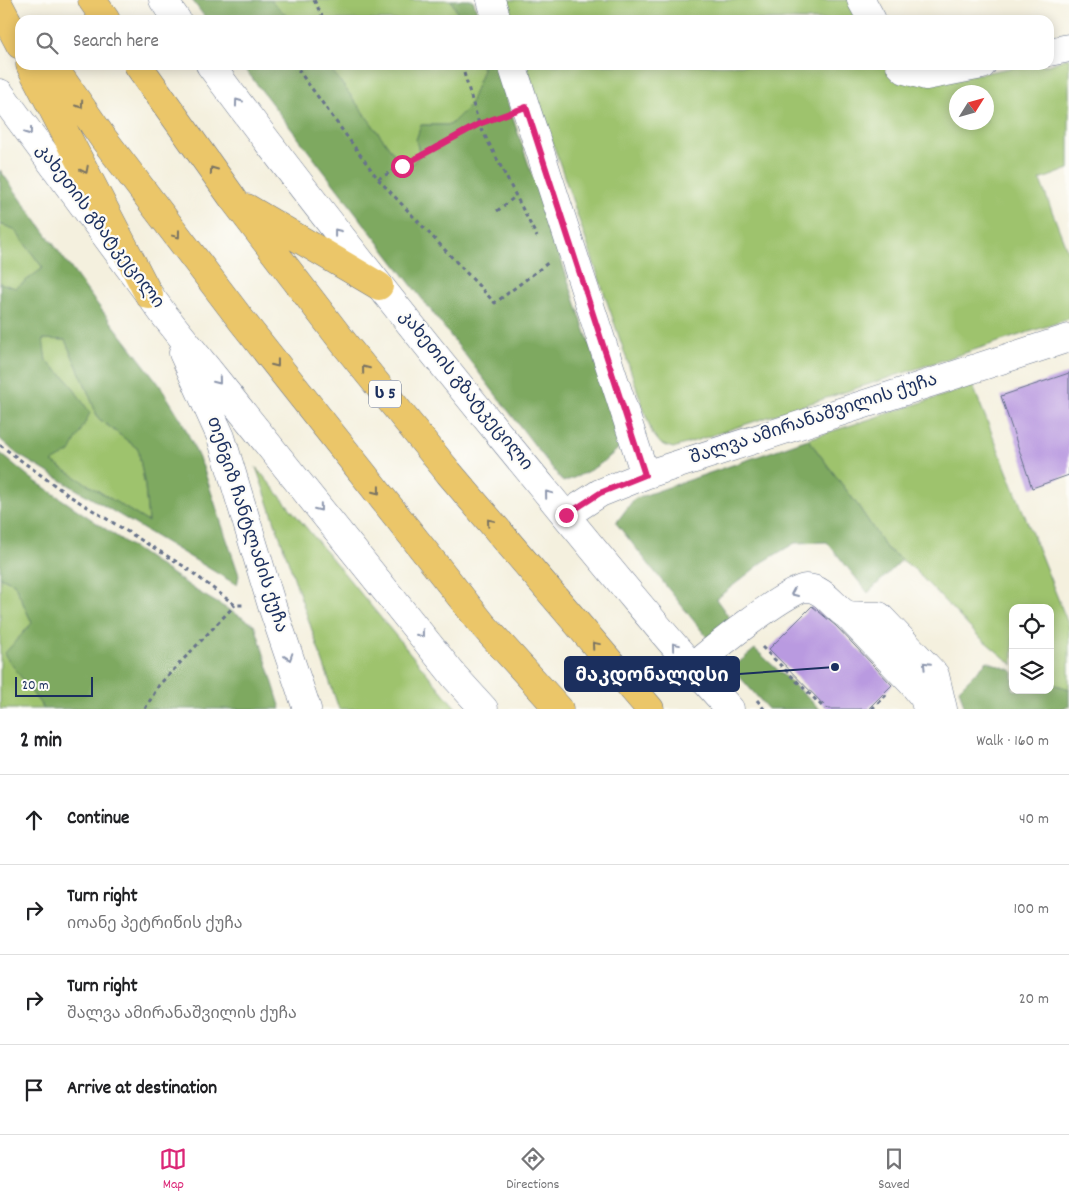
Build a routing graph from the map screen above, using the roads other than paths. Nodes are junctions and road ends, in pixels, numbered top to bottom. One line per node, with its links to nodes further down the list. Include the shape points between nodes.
1 (7, 0): 7 (highway)
2 (92, 0): 8 (highway)
3 (163, 0): 9 (street)
4 (491, 0): 10 (street)
5 (861, 0): 11 (street)
6 (0, 7): 12 (highway)
7 (18, 15)
8 (102, 15)
9 (174, 15)
10 (496, 15)
11 (869, 15)
12 (15, 36)
13 (1069, 48): 14 (street)
14 (1054, 51)
15 (33, 70): 25 (highway, one-way to 25)
16 (55, 70): 35 (highway, one-way to 35, via 242,321 483,625)
17 (142, 70): 23 (highway, ს 5, one-way to 17)
18 (214, 70): 24 (street, კახეთის გზატკეცილი, one-way to 18)
19 (514, 70): 28 (street)
20 (905, 70): 21 (street, via 926,76)
21 (957, 70)
22 (0, 93): 25 (street, კახეთის გზატკეცილი, one-way to 25)
23 (234, 200): 24 (highway); 36 (highway, ს 5, one-way to 23, via 449,474)
24 (379, 286): 29 (street, კახეთის გზატკეცილი, one-way to 24)
25 (149, 295): 26 (street, კახეთის გზატკეცილი)
26 (165, 316): 33 (street, თენგიზ ჩანტლაძის ქუჩა, one-way to 33, via 221,437); 34 (street, კახეთის გზატკეცილი, one-way to 34)
27 (1069, 338): 28 (street, შალვა ამირანაშვილის ქუჩა)
28 (645, 475): 29 (street, შალვა ამირანაშვილის ქუჩა, via 600,493)
29 (566, 515): 31 (street, კახეთის გზატკეცილი, one-way to 29)
30 (846, 614): 31 (street, one-way to 31, via 819,592 806,588 790,594); 32 (street); 39 (street, one-way to 30, via 935,675 879,616)
31 (692, 667): 37 (street, კახეთის გზატკეცილი)
32 (910, 696): 38 (street, via 924,698)
33 (307, 709)
34 (484, 709)
35 (559, 709)
36 (650, 709)
37 (730, 709)
38 (928, 709)
39 (943, 709)

